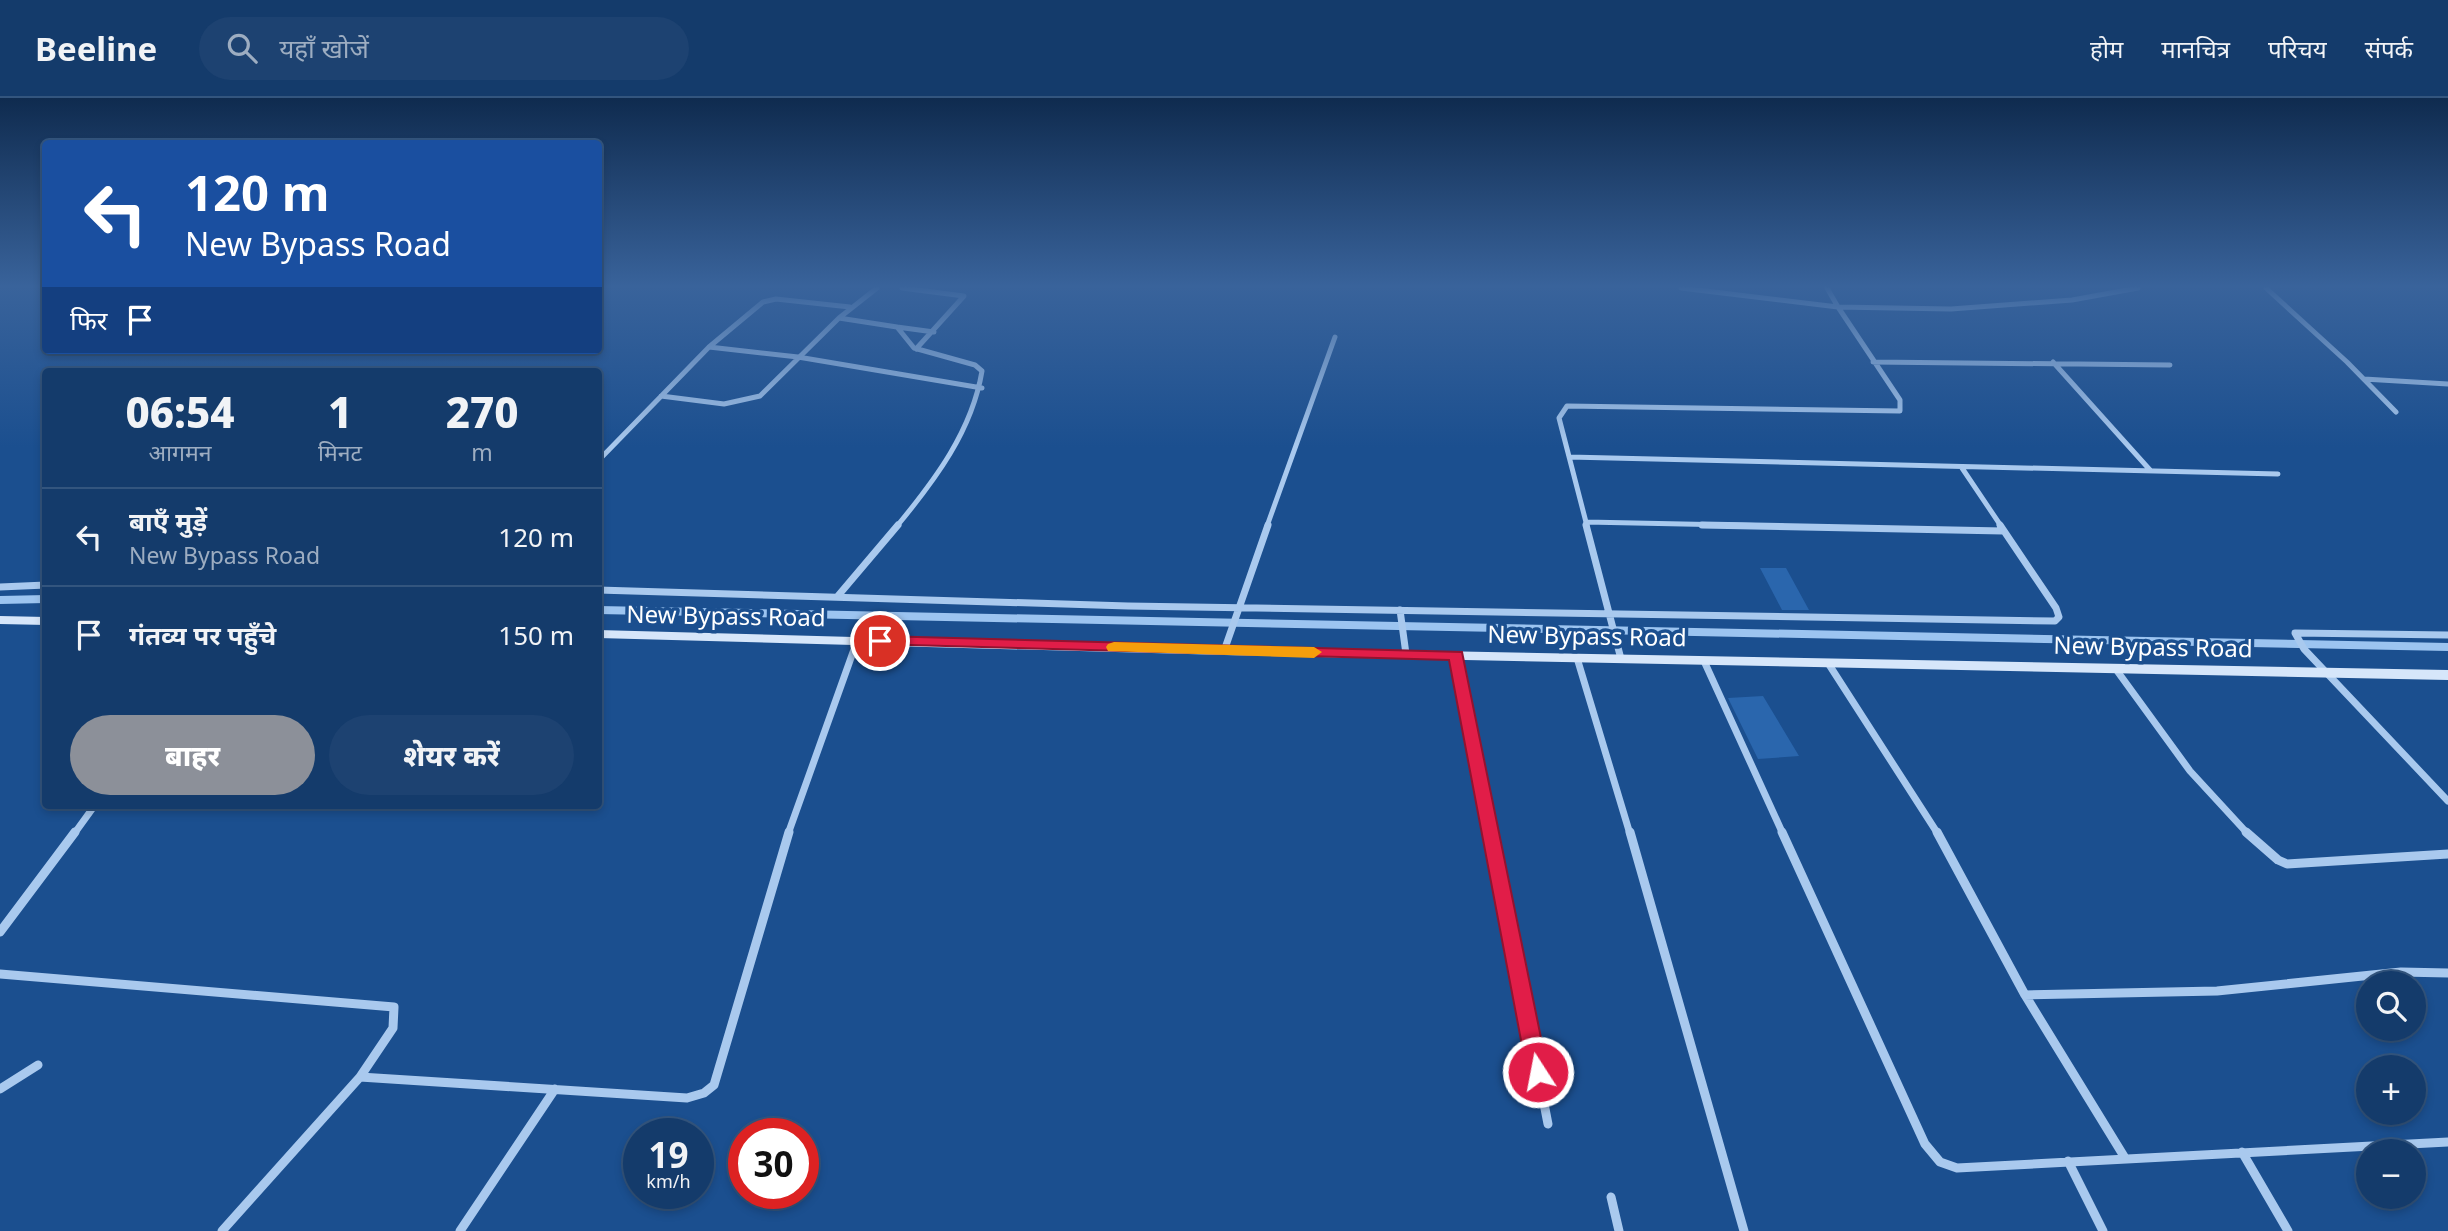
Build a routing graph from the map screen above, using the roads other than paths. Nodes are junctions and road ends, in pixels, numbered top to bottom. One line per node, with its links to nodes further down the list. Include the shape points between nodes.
1 (716, 341): 8 (street)
2 (815, 341): 10 (street)
3 (906, 341): 9 (street)
4 (925, 341): 9 (street)
5 (1334, 341): 30 (street)
6 (1860, 341): 11 (street)
7 (2322, 341): 14 (street)
8 (709, 347): 10 (street); 17 (street)
9 (916, 349): 16 (street, via 976,365 982,371)
10 (798, 357): 16 (street); 17 (street, via 750,401 723,405)
11 (1873, 362): 12 (street); 20 (street, via 1900,400 1900,411 1568,404 1559,418)
12 (2053, 362): 13 (street); 22 (street)
13 (2170, 365)
14 (2363, 379): 15 (street); 18 (street)
15 (2448, 384)
16 (982, 388): 29 (street, via 963,432 934,476)
17 (661, 396): 19 (street)
18 (2396, 412)
19 (602, 457)
20 (1569, 457): 21 (street); 24 (street)
21 (1962, 468): 22 (street); 25 (street)
22 (2150, 470): 23 (street)
23 (2277, 474)
24 (1586, 522): 25 (street); 32 (street)
25 (2003, 531): 32 (street, via 2056,608 2059,617 2055,621)
26 (42, 585): 27 (street)
27 (0, 587)
28 (602, 590): 29 (street)
29 (836, 597): 30 (street)
30 (1237, 608): 31 (street); 38 (street)
31 (1400, 610): 32 (street); 39 (street)
32 (1610, 614): 42 (street)
33 (0, 620): 34 (main road)
34 (42, 621)
35 (602, 634): 37 (main road, New Bypass Road)
36 (2448, 635): 46 (street, via 2299,631 2296,638)
37 (857, 641): 38 (main road, New Bypass Road); 58 (street, via 777,864 714,1085 687,1098)
38 (1224, 651): 39 (main road, New Bypass Road)
39 (1406, 654): 40 (main road, New Bypass Road)
40 (1456, 655): 41 (main road, New Bypass Road); 59 (street)
41 (1577, 657): 42 (main road, New Bypass Road); 68 (street)
42 (1621, 659): 43 (main road, New Bypass Road)
43 (1704, 661): 44 (main road, New Bypass Road); 63 (street, via 1930,1154 1957,1168)
44 (1828, 663): 45 (main road, New Bypass Road); 54 (street, via 1937,831)
45 (2115, 668): 46 (main road, New Bypass Road); 50 (street, via 2190,771 2278,860 2301,864)
46 (2328, 672): 47 (main road, New Bypass Road); 48 (street)
47 (2448, 675)
48 (2448, 801)
49 (91, 809): 51 (street)
50 (2448, 854)
51 (0, 932)
52 (2448, 973): 54 (street, via 2401,972 2217,990)
53 (0, 974): 56 (street, via 394,1007 393,1028)
54 (2025, 995): 62 (street)
55 (38, 1065): 57 (street)
56 (359, 1077): 58 (street); 65 (street)
57 (0, 1089)
58 (555, 1089): 66 (street)
59 (1548, 1124)
60 (2448, 1142): 61 (street)
61 (2242, 1152): 62 (street); 70 (street)
62 (2125, 1158): 63 (street)
63 (2068, 1161): 69 (street)
64 (1611, 1197): 67 (street)
65 (222, 1231)
66 (460, 1231)
67 (1619, 1231)
68 (1744, 1231)
69 (2103, 1231)
70 (2288, 1231)

